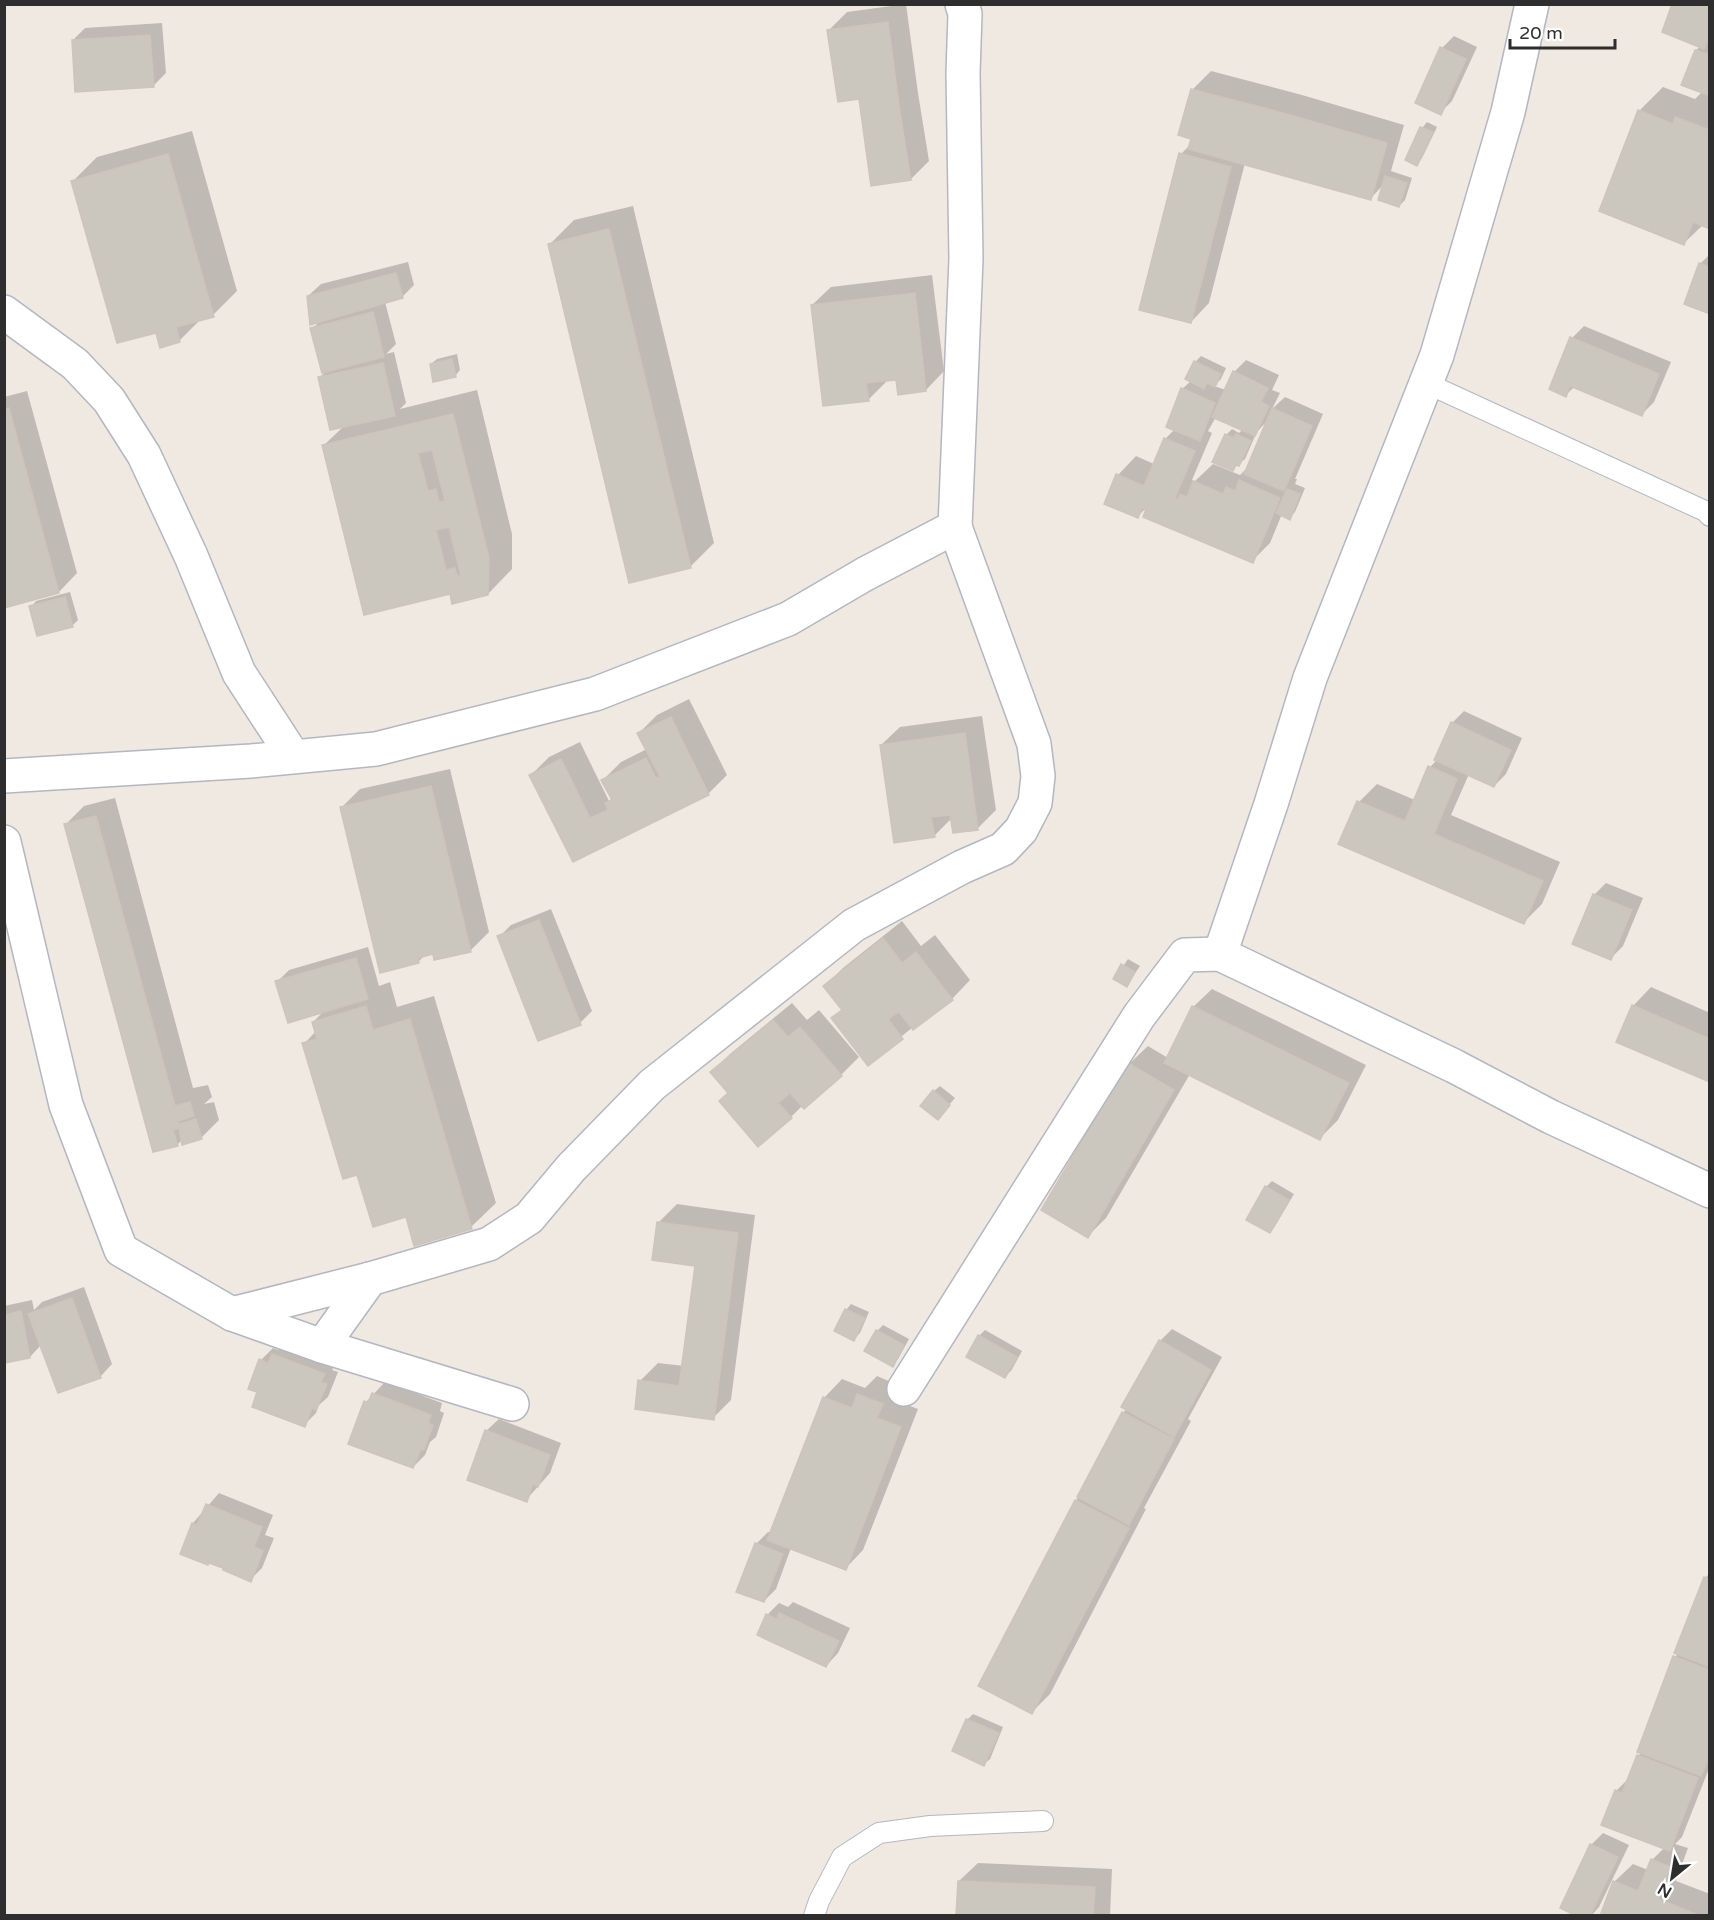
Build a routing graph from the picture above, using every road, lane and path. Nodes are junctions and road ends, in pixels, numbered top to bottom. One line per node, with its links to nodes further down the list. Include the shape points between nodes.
1 (962, 4): 6 (street, via 966,259)
2 (1532, 4): 4 (street, via 1508,112)
3 (4, 312): 7 (street, via 75,364 109,400 144,455 239,673)
4 (1426, 383): 5 (lane); 10 (street, via 1310,678)
5 (1710, 516)
6 (955, 526): 7 (street, via 788,619 595,694 376,749); 12 (street, via 1034,744 1038,776 1035,803 1021,830 1003,849 854,925 652,1085 571,1168 529,1218 489,1244)
7 (293, 756): 8 (street)
8 (4, 776)
9 (4, 842): 13 (street, via 66,1105 122,1250)
10 (1220, 954): 11 (street); 15 (street, via 1185,955 1139,1016)
11 (1710, 1191)
12 (370, 1279): 13 (street); 14 (street)
13 (232, 1314): 14 (street)
14 (322, 1346): 16 (street)
15 (904, 1389)
16 (512, 1404)
17 (1043, 1821): 18 (lane, via 930,1826 879,1833 842,1857)
18 (814, 1916)

